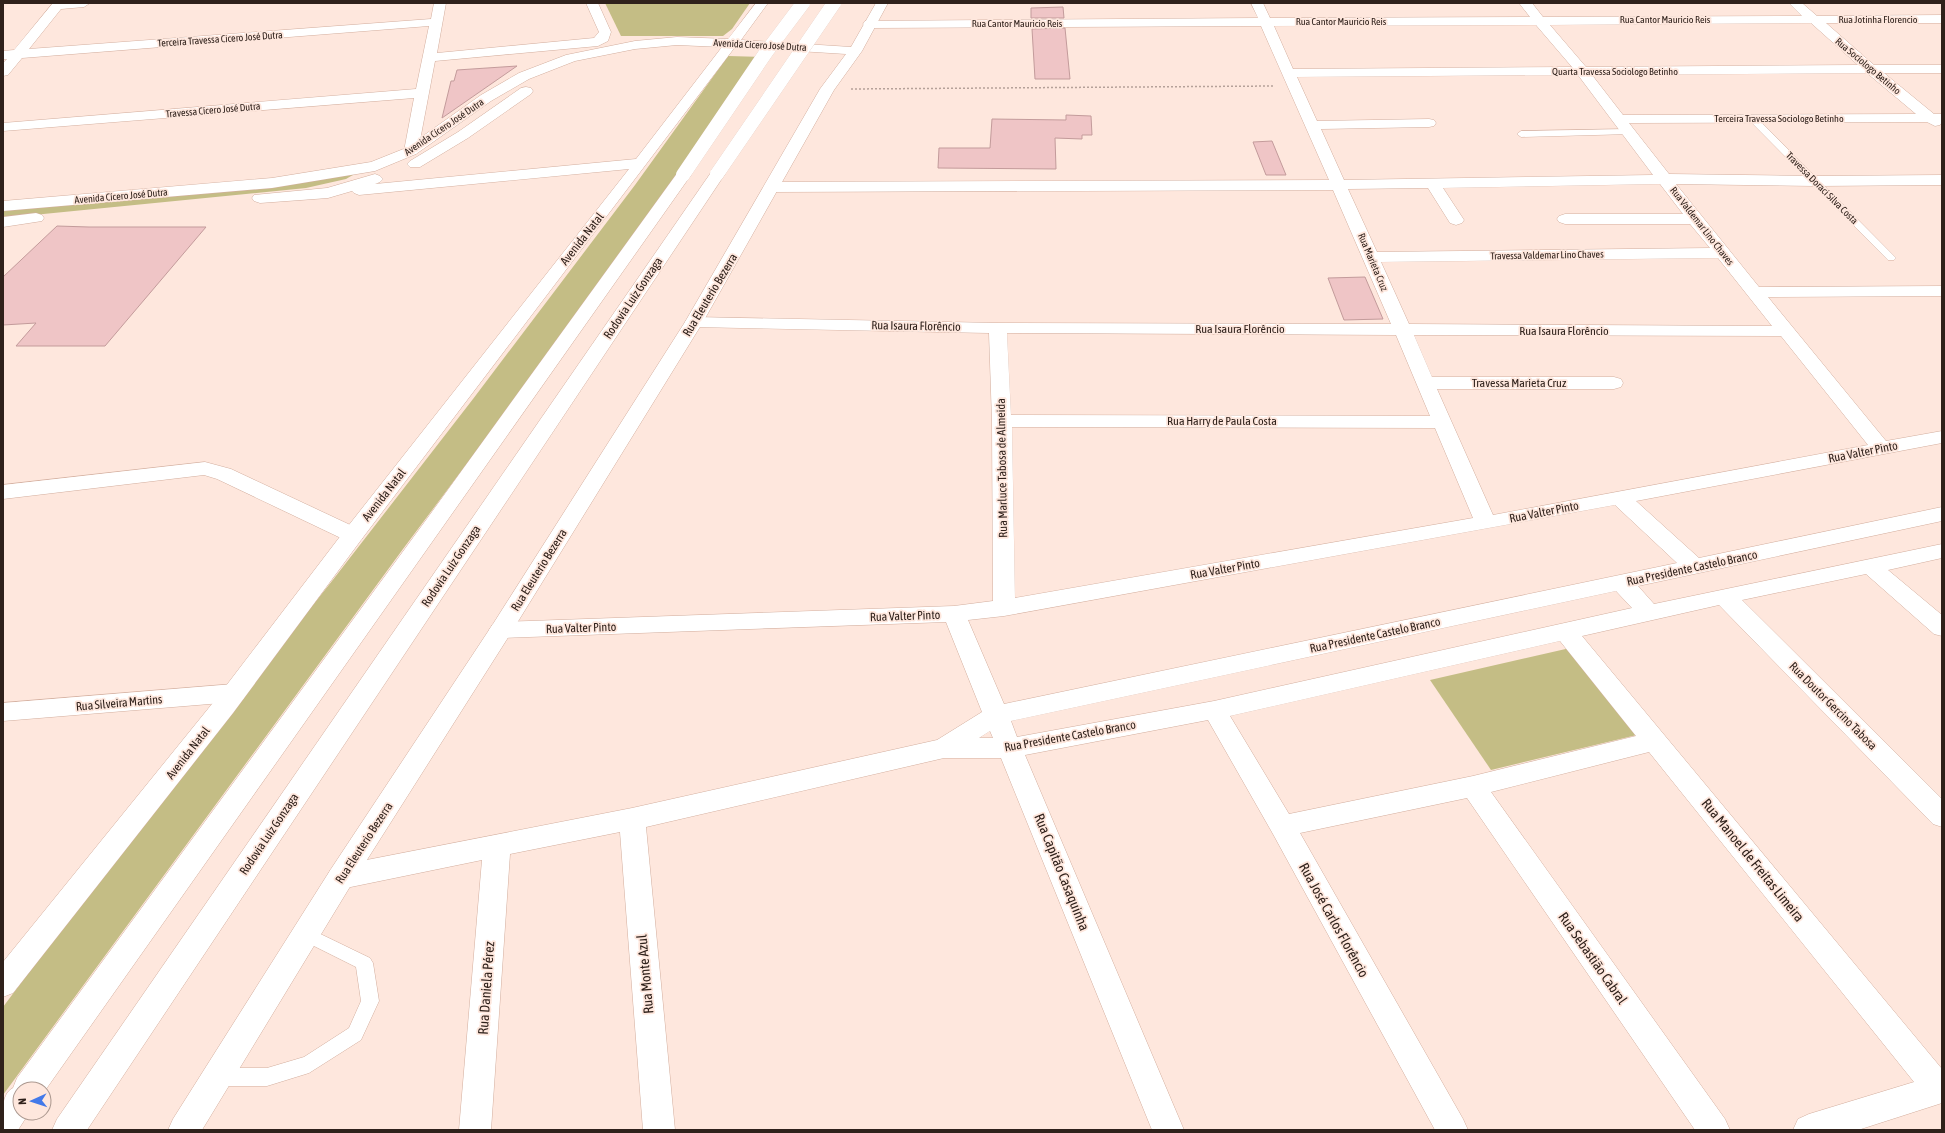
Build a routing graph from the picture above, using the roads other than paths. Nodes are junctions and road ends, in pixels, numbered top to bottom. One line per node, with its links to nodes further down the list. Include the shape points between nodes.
1 (84, 3): 22 (main road, via 57,6)
2 (440, 3): 19 (main road)
3 (592, 3): 25 (main road, via 605,32 598,42)
4 (762, 3): 21 (main road, Avenida Natal)
5 (803, 3): 103 (main road, bridge, via 766,51 683,175 437,521)
6 (834, 3): 107 (main road, Rodovia Luiz Gonzaga, bridge)
7 (882, 3): 20 (main road, Rua Eleuterio Bezerra)
8 (1258, 3): 18 (main road, Rua Marieta Cruz)
9 (1525, 3): 17 (main road, Rua Valdemar Lino Chaves)
10 (1795, 3): 14 (main road, Rua Sociologo Betinho)
11 (1684, 8): 13 (main road)
12 (1452, 9): 16 (main road)
13 (1696, 19): 14 (main road, Rua Cantor Mauricio Reis); 17 (main road, Rua Cantor Mauricio Reis)
14 (1814, 19): 15 (main road, Rua Jotinha Florencio); 26 (main road, Rua Sociologo Betinho)
15 (1942, 19)
16 (1460, 20): 17 (main road, Rua Cantor Mauricio Reis); 18 (main road, Rua Cantor Mauricio Reis)
17 (1539, 20): 28 (main road, Rua Valdemar Lino Chaves)
18 (1266, 21): 20 (main road, Rua Cantor Mauricio Reis); 30 (main road, Rua Marieta Cruz)
19 (436, 22): 22 (main road, Terceira Travessa Cicero José Dutra); 25 (main road)
20 (869, 24): 24 (main road, Rua Eleuterio Bezerra)
21 (727, 47): 24 (main road, Avenida Cícero José Dutra); 40 (main road, Avenida Cícero José Dutra, via 677,41 635,45 564,60 524,76 486,98); 41 (main road, Avenida Natal); 48 (main road, Avenida Cícero José Dutra, via 624,55 572,69 543,80 510,100 463,135 423,160 389,175)
22 (16, 54): 23 (main road, Terceira Travessa Cicero José Dutra); 29 (main road)
23 (3, 55)
24 (851, 56): 47 (main road, Rua Eleuterio Bezerra, via 827,89)
25 (429, 58): 31 (main road)
26 (1870, 69): 27 (main road, Quarta Travessa Sociologo Betinho); 28 (main road, Quarta Travessa Sociologo Betinho); 34 (main road, Rua Sociologo Betinho)
27 (1942, 69)
28 (1582, 71): 30 (main road, Quarta Travessa Sociologo Betinho); 32 (main road, Rua Valdemar Lino Chaves)
29 (3, 72)
30 (1292, 79): 36 (main road, Rua Marieta Cruz)
31 (423, 93): 37 (main road, Travessa Cícero José Dutra); 40 (main road)
32 (1617, 118): 33 (main road, Terceira Travessa Sociologo Betinho); 38 (main road, Rua Valdemar Lino Chaves)
33 (1752, 118): 34 (main road, Terceira Travessa Sociologo Betinho); 44 (lane, Travessa Doraci Silva Costa)
34 (1938, 121)
35 (1428, 123): 36 (main road)
36 (1311, 125): 46 (main road, Rua Marieta Cruz)
37 (3, 127)
38 (1628, 132): 39 (lane); 42 (main road, Rua Valdemar Lino Chaves)
39 (1521, 134)
40 (412, 151): 49 (main road, Avenida Cícero José Dutra, via 375,166 272,182)
41 (641, 163): 48 (main road); 75 (main road, Avenida Natal)
42 (1665, 179): 44 (main road); 45 (main road); 53 (main road, Rua Valdemar Lino Chaves)
43 (1942, 180): 44 (main road)
44 (1816, 181): 58 (lane, Travessa Doraci Silva Costa)
45 (1434, 184): 46 (main road); 54 (main road)
46 (1340, 185): 47 (main road); 57 (main road, Rua Marieta Cruz)
47 (772, 187): 61 (main road, Rua Eleuterio Bezerra)
48 (328, 192): 51 (main road, Avenida Cícero José Dutra)
49 (58, 202): 50 (main road, Avenida Cícero José Dutra); 51 (main road)
50 (3, 206)
51 (49, 217): 55 (main road, Avenida Cícero José Dutra)
52 (1565, 219): 53 (main road)
53 (1695, 219): 56 (main road, Rua Valdemar Lino Chaves)
54 (1456, 220)
55 (3, 222)
56 (1724, 253): 57 (main road, Travessa Valdemar Lino Chaves); 60 (main road, Rua Valdemar Lino Chaves)
57 (1371, 256): 63 (main road, Rua Marieta Cruz)
58 (1891, 258)
59 (1942, 291): 60 (main road)
60 (1754, 292): 64 (main road, Rua Valdemar Lino Chaves)
61 (694, 322): 62 (main road, Rua Isaura Florêncio); 85 (main road, Rua Eleuterio Bezerra)
62 (998, 328): 63 (main road, Rua Isaura Florêncio); 67 (main road, Rua Marluce Tabosa de Almeida)
63 (1402, 331): 64 (main road, Rua Isaura Florêncio); 65 (main road, Rua Marieta Cruz)
64 (1787, 331): 70 (main road, Rua Valdemar Lino Chaves)
65 (1424, 383): 66 (main road, Travessa Marieta Cruz); 68 (main road, Rua Marieta Cruz)
66 (1614, 383)
67 (1002, 421): 68 (main road, Rua Harry de Paula Costa); 81 (main road, Rua Marluce Tabosa de Almeida)
68 (1442, 422): 74 (main road, Rua Marieta Cruz)
69 (1942, 437): 70 (main road, Rua Valter Pinto)
70 (1881, 448): 72 (main road, Rua Valter Pinto)
71 (3, 492): 75 (main road, via 205,468 224,474)
72 (1619, 498): 74 (main road, Rua Valter Pinto); 78 (main road)
73 (1942, 514): 78 (main road, Rua Presidente Castelo Branco)
74 (1486, 523): 81 (main road, Rua Valter Pinto)
75 (353, 536): 87 (main road, Avenida Natal)
76 (1942, 551): 77 (main road, Rua Presidente Castelo Branco)
77 (1869, 566): 80 (main road, Rua Presidente Castelo Branco); 84 (main road)
78 (1695, 567): 79 (main road, Rua Presidente Castelo Branco)
79 (1622, 583): 82 (main road); 90 (main road, Rua Presidente Castelo Branco)
80 (1724, 596): 82 (main road, Rua Presidente Castelo Branco); 95 (main road, Rua Doutor Gercino Tabosa)
81 (1004, 608): 83 (main road, Rua Valter Pinto)
82 (1649, 613): 86 (main road, Rua Presidente Castelo Branco)
83 (954, 614): 85 (main road, Rua Valter Pinto); 90 (main road, Rua Capitão Casaquinha)
84 (1942, 628)
85 (501, 630): 99 (main road, Rua Eleuterio Bezerra)
86 (1566, 632): 88 (main road, Rua Presidente Castelo Branco); 91 (main road, Rua Manoel de Freitas Limeira)
87 (234, 692): 89 (main road, Rua Silveira Martins); 101 (main road, Avenida Natal, via 141,814)
88 (1214, 710): 93 (main road, Rua Presidente Castelo Branco); 97 (main road, Rua José Carlos Florêncio)
89 (3, 712)
90 (996, 715): 92 (main road, Rua Presidente Castelo Branco); 93 (main road, Rua Capitão Casaquinha)
91 (1656, 741): 94 (main road); 104 (main road, Rua Manoel de Freitas Limeira)
92 (944, 748): 93 (main road, Rua Presidente Castelo Branco); 96 (main road)
93 (1011, 748): 111 (main road, Rua Capitão Casaquinha)
94 (1473, 786): 97 (main road); 113 (main road, Rua Sebastião Cabral)
95 (1942, 816)
96 (632, 818): 98 (main road); 110 (main road, Rua Monte Azul)
97 (1282, 826): 112 (main road, Rua José Carlos Florêncio)
98 (497, 846): 99 (main road); 109 (main road, Rua Daniela Pérez)
99 (342, 877): 100 (main road, Rua Eleuterio Bezerra)
100 (306, 934): 102 (main road, Rua Eleuterio Bezerra); 102 (lane, via 364,962 370,1001 356,1034 309,1064 267,1077)
101 (3, 984)
102 (217, 1077): 108 (main road, Rua Eleuterio Bezerra)
103 (34, 1081)
104 (1940, 1088): 114 (main road)
105 (12, 1111): 106 (main road)
106 (3, 1124)
107 (68, 1130)
108 (184, 1130)
109 (475, 1130)
110 (659, 1130)
111 (1168, 1130)
112 (1452, 1130)
113 (1714, 1130)
114 (1809, 1130)

